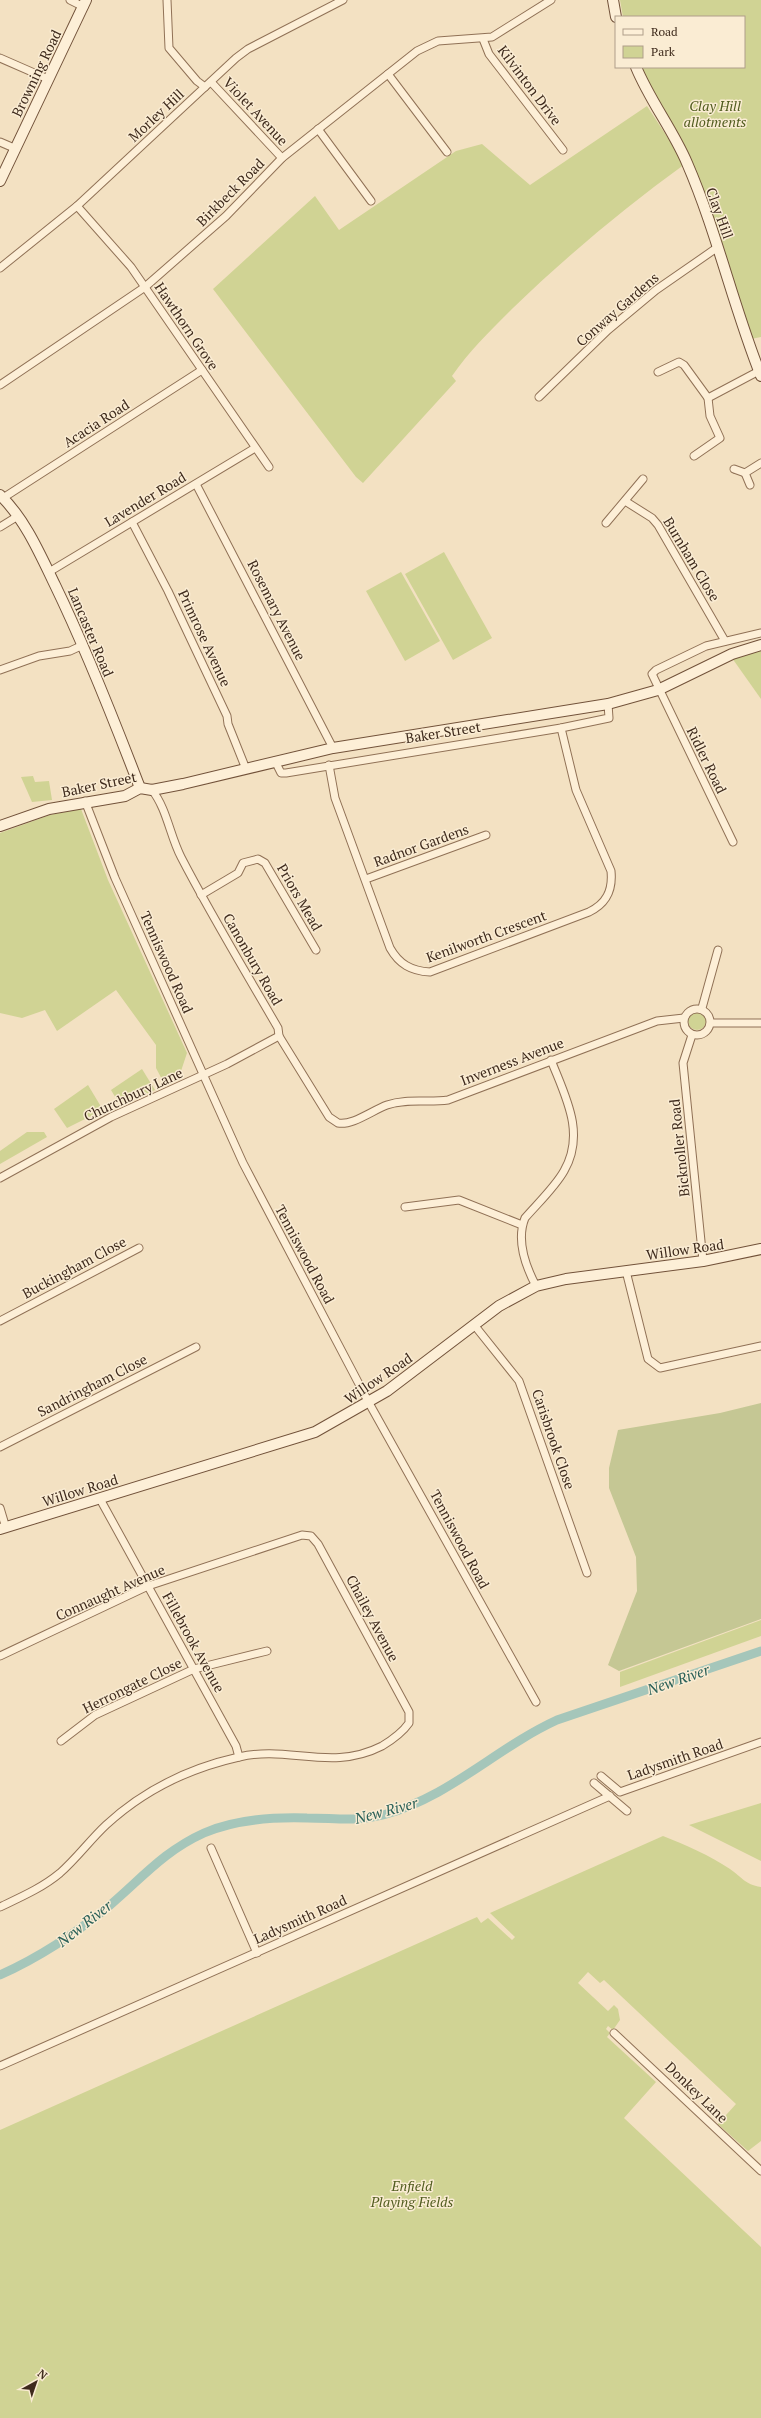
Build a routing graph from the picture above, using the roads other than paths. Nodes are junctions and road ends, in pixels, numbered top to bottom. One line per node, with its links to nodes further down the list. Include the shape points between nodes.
1 (70, 0): 6 (street)
2 (167, 0): 13 (street, Violet Avenue, via 169,48 197,81)
3 (343, 0): 13 (street, Morley Hill, via 248,49)
4 (551, 0): 8 (street, Kilvinton Drive, via 492,37)
5 (613, 0): 7 (street)
6 (85, 4): 12 (street, Browning Road)
7 (616, 16)
8 (483, 39): 11 (street, Birkbeck Road, via 453,38 438,41 417,51); 17 (street, Kilvinton Drive, via 489,54)
9 (0, 58): 12 (street)
10 (636, 68): 23 (street, Clay Hill, via 644,88 687,162)
11 (388, 74): 14 (street, Birkbeck Road); 18 (street)
12 (48, 79): 16 (street, Browning Road)
13 (208, 84): 19 (street, Violet Avenue); 22 (street, Morley Hill)
14 (318, 129): 19 (street, Birkbeck Road); 21 (street)
15 (0, 142): 16 (street)
16 (14, 148): 20 (street, Browning Road)
17 (562, 150)
18 (448, 152)
19 (282, 158): 25 (street, Birkbeck Road, via 226,216)
20 (0, 181)
21 (371, 201)
22 (77, 206): 24 (street, Morley Hill); 25 (street, Hawthorn Grove, via 131,267)
23 (718, 247): 28 (street, Clay Hill); 30 (street, Conway Gardens, via 650,295 608,330)
24 (0, 268)
25 (145, 287): 26 (street, Hawthorn Grove); 29 (street, Birkbeck Road)
26 (202, 370): 32 (street, Hawthorn Grove); 41 (street, Acacia Road)
27 (658, 372): 31 (street, via 679,362 684,365)
28 (760, 373): 31 (street)
29 (0, 385)
30 (539, 397)
31 (708, 398): 33 (street, via 710,416 720,438)
32 (255, 448): 35 (street, Hawthorn Grove); 39 (street, Lavender Road)
33 (694, 456)
34 (761, 464): 37 (street)
35 (269, 467)
36 (734, 469): 37 (street)
37 (745, 473): 40 (street)
38 (643, 478): 42 (street)
39 (196, 484): 44 (street, Lavender Road); 56 (street, Rosemary Avenue)
40 (750, 485)
41 (2, 496): 43 (street, Lancaster Road)
42 (624, 501): 45 (street); 49 (street, Burnham Close, via 652,518 658,525)
43 (18, 516): 46 (street); 47 (street, Lancaster Road)
44 (132, 522): 47 (street, Lavender Road); 59 (street, Primrose Avenue, via 227,716)
45 (606, 524)
46 (0, 527)
47 (49, 572): 50 (street, Lancaster Road)
48 (761, 633): 49 (street)
49 (725, 641): 53 (street, via 706,646 653,672)
50 (83, 645): 52 (street, via 70,651 39,656); 60 (street, Lancaster Road)
51 (761, 645): 53 (street, Baker Street, via 732,654)
52 (0, 670)
53 (658, 690): 54 (street, Baker Street); 65 (street, Ridler Road)
54 (608, 704): 55 (street, Baker Street, via 609,718); 56 (street, Baker Street)
55 (561, 728): 58 (street, Baker Street); 66 (street, Kenilworth Crescent, via 576,790 611,871 611,889 597,908 430,972 417,971 396,958 390,948)
56 (333, 748): 57 (street, Baker Street)
57 (275, 761): 58 (street, Baker Street, via 281,773); 59 (street, Baker Street)
58 (329, 765): 66 (street, Kenilworth Crescent, via 335,798)
59 (246, 769): 61 (street, Baker Street)
60 (140, 788): 61 (street, Baker Street); 62 (street, Baker Street, via 125,796)
61 (152, 790): 67 (street, Canonbury Road, via 160,802 173,842)
62 (85, 802): 63 (street, Baker Street, via 49,809); 77 (street, Tenniswood Road, via 115,878)
63 (0, 826)
64 (486, 835): 66 (street, Radnor Gardens)
65 (733, 842)
66 (366, 879)
67 (201, 895): 68 (street, Priors Mead, via 238,874 243,863 258,859 265,863); 75 (street, Canonbury Road, via 278,1028)
68 (316, 950)
69 (718, 950): 70 (street)
70 (702, 1008): 71 (street, Inverness Avenue, via 687,1014); 72 (street)
71 (684, 1018): 74 (street, via 684,1023); 76 (street, Inverness Avenue, via 657,1021)
72 (712, 1023): 73 (street); 74 (street, via 708,1029)
73 (761, 1023)
74 (692, 1035): 84 (street, Bicknoller Road, via 684,1063)
75 (279, 1036): 77 (street, Churchbury Lane); 78 (street, Canonbury Road, via 329,1117 338,1123)
76 (551, 1060): 78 (street, Inverness Avenue, via 448,1100 400,1102 382,1107); 81 (street, via 571,1112 575,1131 574,1148 564,1171)
77 (203, 1075): 79 (street, Churchbury Lane, via 111,1117); 91 (street, Tenniswood Road, via 243,1163)
78 (348, 1123)
79 (0, 1178)
80 (405, 1208): 81 (street, via 459,1200)
81 (522, 1225): 86 (street, via 524,1257)
82 (139, 1248): 87 (street, Buckingham Close)
83 (761, 1249): 84 (street, Willow Road)
84 (703, 1261): 85 (street, Willow Road)
85 (626, 1271): 86 (street, Willow Road, via 550,1281); 89 (street, via 648,1359 660,1368)
86 (536, 1286): 88 (street, Willow Road, via 516,1296)
87 (0, 1321)
88 (475, 1326): 91 (street, Willow Road); 97 (street, Carisbrook Close, via 519,1381)
89 (761, 1346)
90 (196, 1348): 92 (street, Sandringham Close)
91 (369, 1403): 93 (street, Willow Road, via 315,1432); 102 (street, Tenniswood Road)
92 (0, 1447)
93 (100, 1499): 95 (street, Willow Road); 98 (street, Fillebrook Avenue)
94 (0, 1508): 95 (street)
95 (3, 1528)
96 (302, 1535): 98 (street, Connaught Avenue); 105 (street, Chailey Avenue, via 311,1536 318,1544 409,1712 409,1723 390,1741 358,1756 320,1758 269,1754)
97 (587, 1573)
98 (148, 1586): 100 (street, Connaught Avenue); 101 (street, Fillebrook Avenue)
99 (267, 1651): 101 (street, Herrongate Close)
100 (0, 1656)
101 (194, 1669): 103 (street, Herrongate Close, via 95,1715); 105 (street, Fillebrook Avenue, via 236,1746)
102 (536, 1702)
103 (61, 1741)
104 (761, 1742): 106 (street, Ladysmith Road, via 620,1792)
105 (239, 1757): 111 (street, via 196,1770 160,1785 107,1824 69,1864 45,1884)
106 (601, 1776)
107 (594, 1783): 108 (street)
108 (610, 1796): 109 (street); 112 (street, Ladysmith Road)
109 (627, 1811)
110 (212, 1848): 112 (street)
111 (0, 1907)
112 (257, 1953): 114 (street, Ladysmith Road)
113 (614, 2033): 115 (street, Donkey Lane)
114 (0, 2066)
115 (761, 2171)

